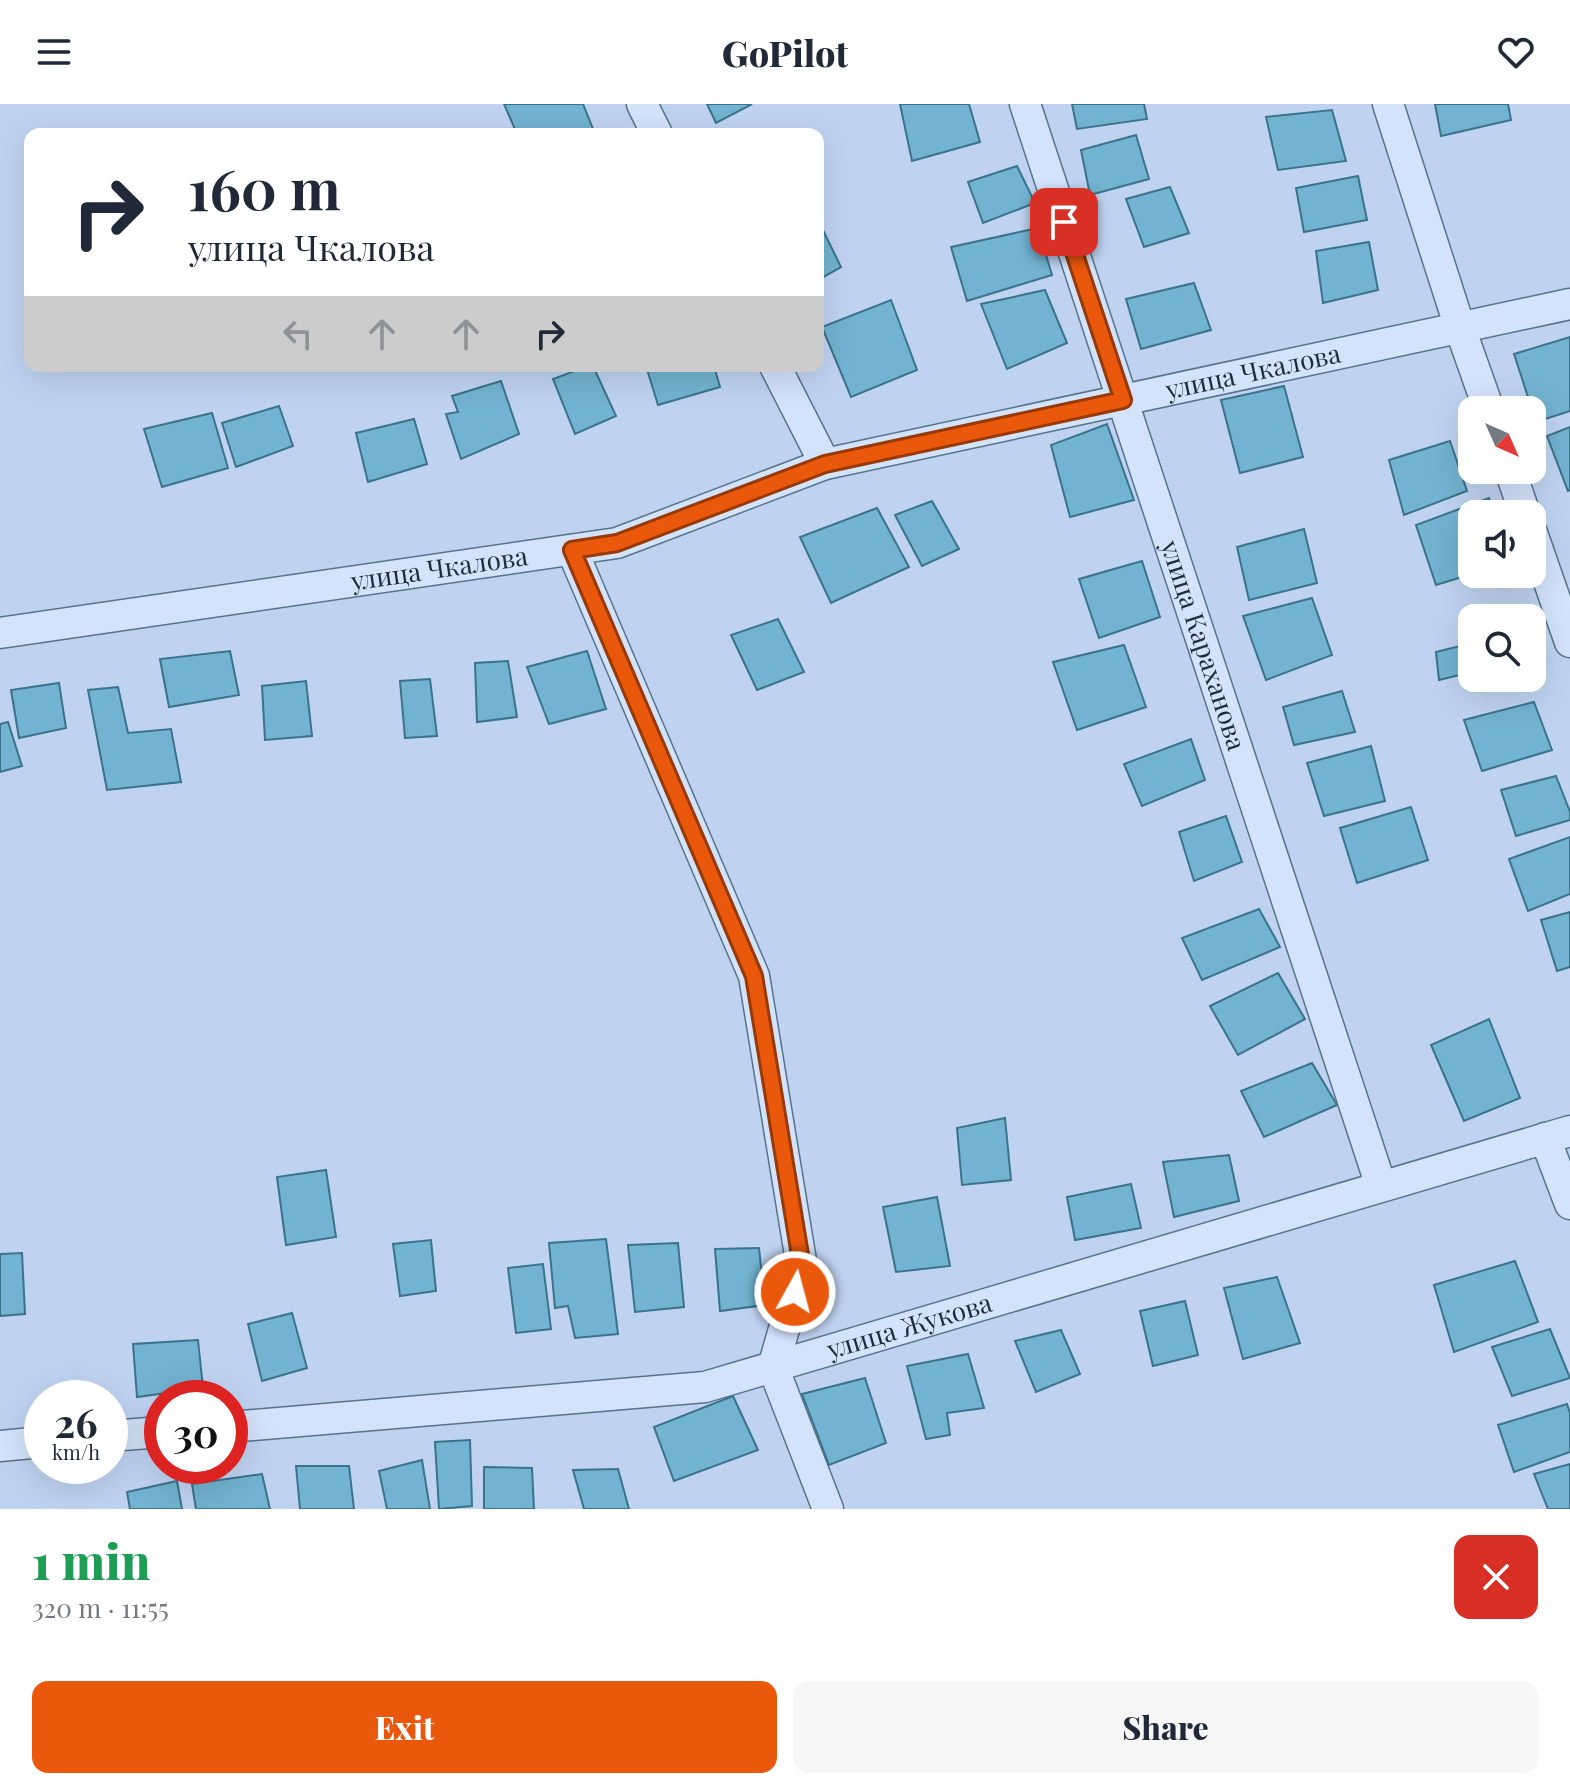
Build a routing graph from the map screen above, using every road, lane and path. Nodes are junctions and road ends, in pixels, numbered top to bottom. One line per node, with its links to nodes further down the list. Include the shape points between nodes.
1 (642, 104): 4 (street)
2 (1025, 104): 9 (street, улица Караханова)
3 (1388, 104): 6 (street)
4 (654, 128)
5 (1570, 304): 6 (street, улица Чкалова)
6 (1460, 328): 8 (street); 9 (street, улица Чкалова)
7 (778, 372): 10 (street)
8 (1484, 396)
9 (1123, 400): 10 (street, улица Чкалова); 16 (street, улица Караханова)
10 (825, 464): 11 (street, улица Чкалова, via 617,543)
11 (572, 550): 13 (street, улица Чкалова); 18 (street, via 754,976 802,1267)
12 (1546, 573): 14 (street)
13 (0, 633)
14 (1570, 642)
15 (1558, 1134): 16 (street, улица Жукова); 17 (street)
16 (1381, 1186): 18 (street, улица Жукова)
17 (1570, 1204)
18 (773, 1367): 19 (street, улица Жукова, via 705,1387); 22 (street)
19 (248, 1425)
20 (24, 1444): 21 (street)
21 (0, 1446)
22 (828, 1509)

